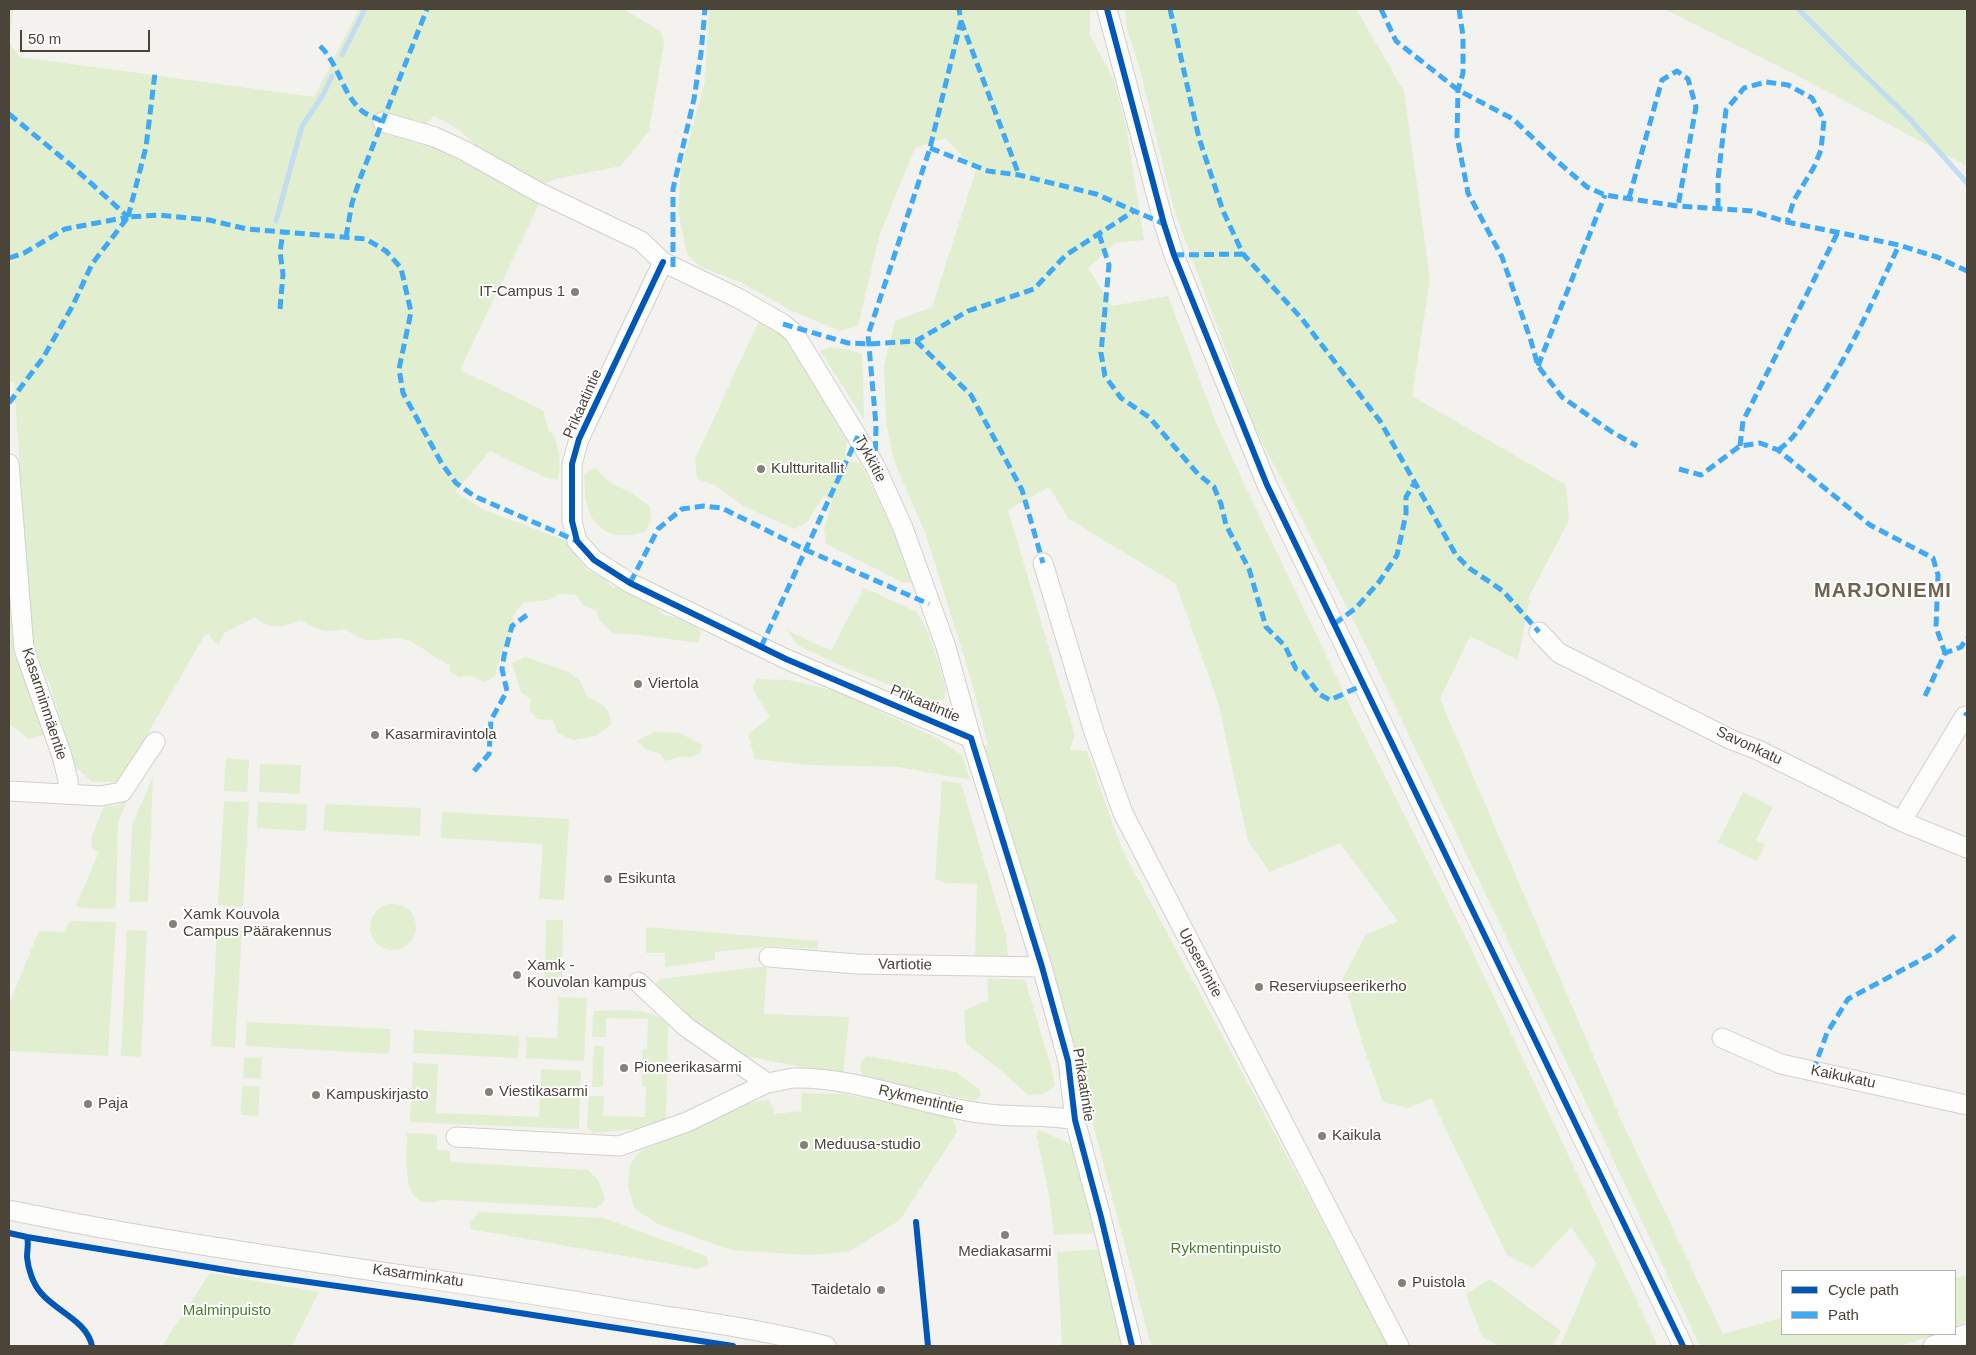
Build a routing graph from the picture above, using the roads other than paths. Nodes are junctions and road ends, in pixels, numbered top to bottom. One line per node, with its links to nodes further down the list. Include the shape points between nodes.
1 (1107, 9): 27 (street, via 1174,255 1267,485)
2 (383, 122): 3 (street, Tykkitie, via 435,137 465,150 540,193 641,240)
3 (663, 262): 8 (street, Tykkitie, via 738,298 794,333 876,466 946,647); 8 (street, Prikaatintie, via 580,439 572,464 572,521 577,541 594,560 630,584 786,659)
4 (9, 464): 11 (street, Kasarminmäentie, via 24,649 62,756)
5 (1043, 563): 26 (street, Upseerintie, via 1094,732 1123,813)
6 (1539, 632): 12 (street, Savonkatu, via 1559,653)
7 (1965, 716): 12 (street)
8 (971, 738): 15 (street, Prikaatintie)
9 (154, 742): 11 (street, via 122,792 100,796)
10 (9, 791): 11 (street)
11 (68, 794)
12 (1904, 822): 13 (street, Savonkatu)
13 (1967, 848)
14 (769, 957): 15 (street, Vartiotie, via 857,964)
15 (1042, 967): 20 (street, Prikaatintie, via 1068,1061)
16 (638, 982): 18 (street, via 686,1026)
17 (1722, 1038): 19 (street, Kaikukatu, via 1781,1064)
18 (767, 1083): 20 (street, Rykmentintie, via 792,1078 818,1079 980,1113); 21 (street, Rykmentintie, via 687,1122 619,1146)
19 (1967, 1105)
20 (1075, 1120): 25 (street, Prikaatintie)
21 (456, 1137)
22 (9, 1210): 24 (street, Kasarminkatu, via 202,1244 519,1291)
23 (1967, 1334): 28 (street)
24 (826, 1346)
25 (1132, 1346)
26 (1399, 1346)
27 (1683, 1346)
28 (1933, 1346)

